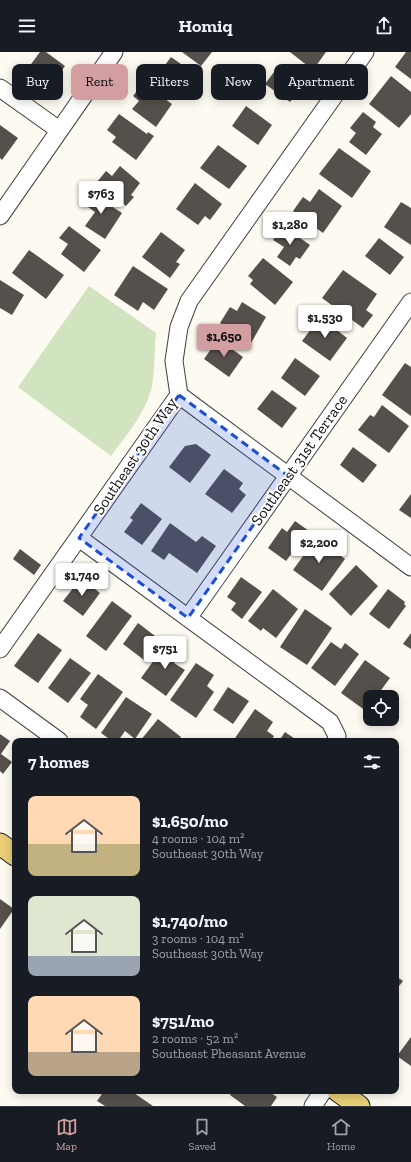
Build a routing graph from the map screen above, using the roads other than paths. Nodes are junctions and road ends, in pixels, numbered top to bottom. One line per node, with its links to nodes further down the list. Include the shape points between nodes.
1 (114, 52): 4 (street)
2 (365, 52): 7 (street, Southeast 30th Way, via 189,301 179,328 174,361)
3 (0, 88): 4 (street)
4 (59, 130): 5 (street)
5 (0, 216)
6 (411, 302): 8 (street, Southeast 31st Terrace)
7 (179, 395): 8 (street); 9 (street, Southeast 30th Way)
8 (288, 476): 10 (street); 11 (street, Southeast 31st Terrace)
9 (78, 538): 11 (street); 12 (street, Southeast 30th Way)
10 (411, 566)
11 (188, 618): 15 (street, via 330,722)
12 (0, 650)
13 (0, 698): 14 (street)
14 (55, 738)
15 (337, 738)
16 (0, 844): 17 (main road)
17 (12, 853)
18 (322, 1094): 20 (street)
19 (342, 1094): 21 (main road)
20 (313, 1106)
21 (359, 1106)

